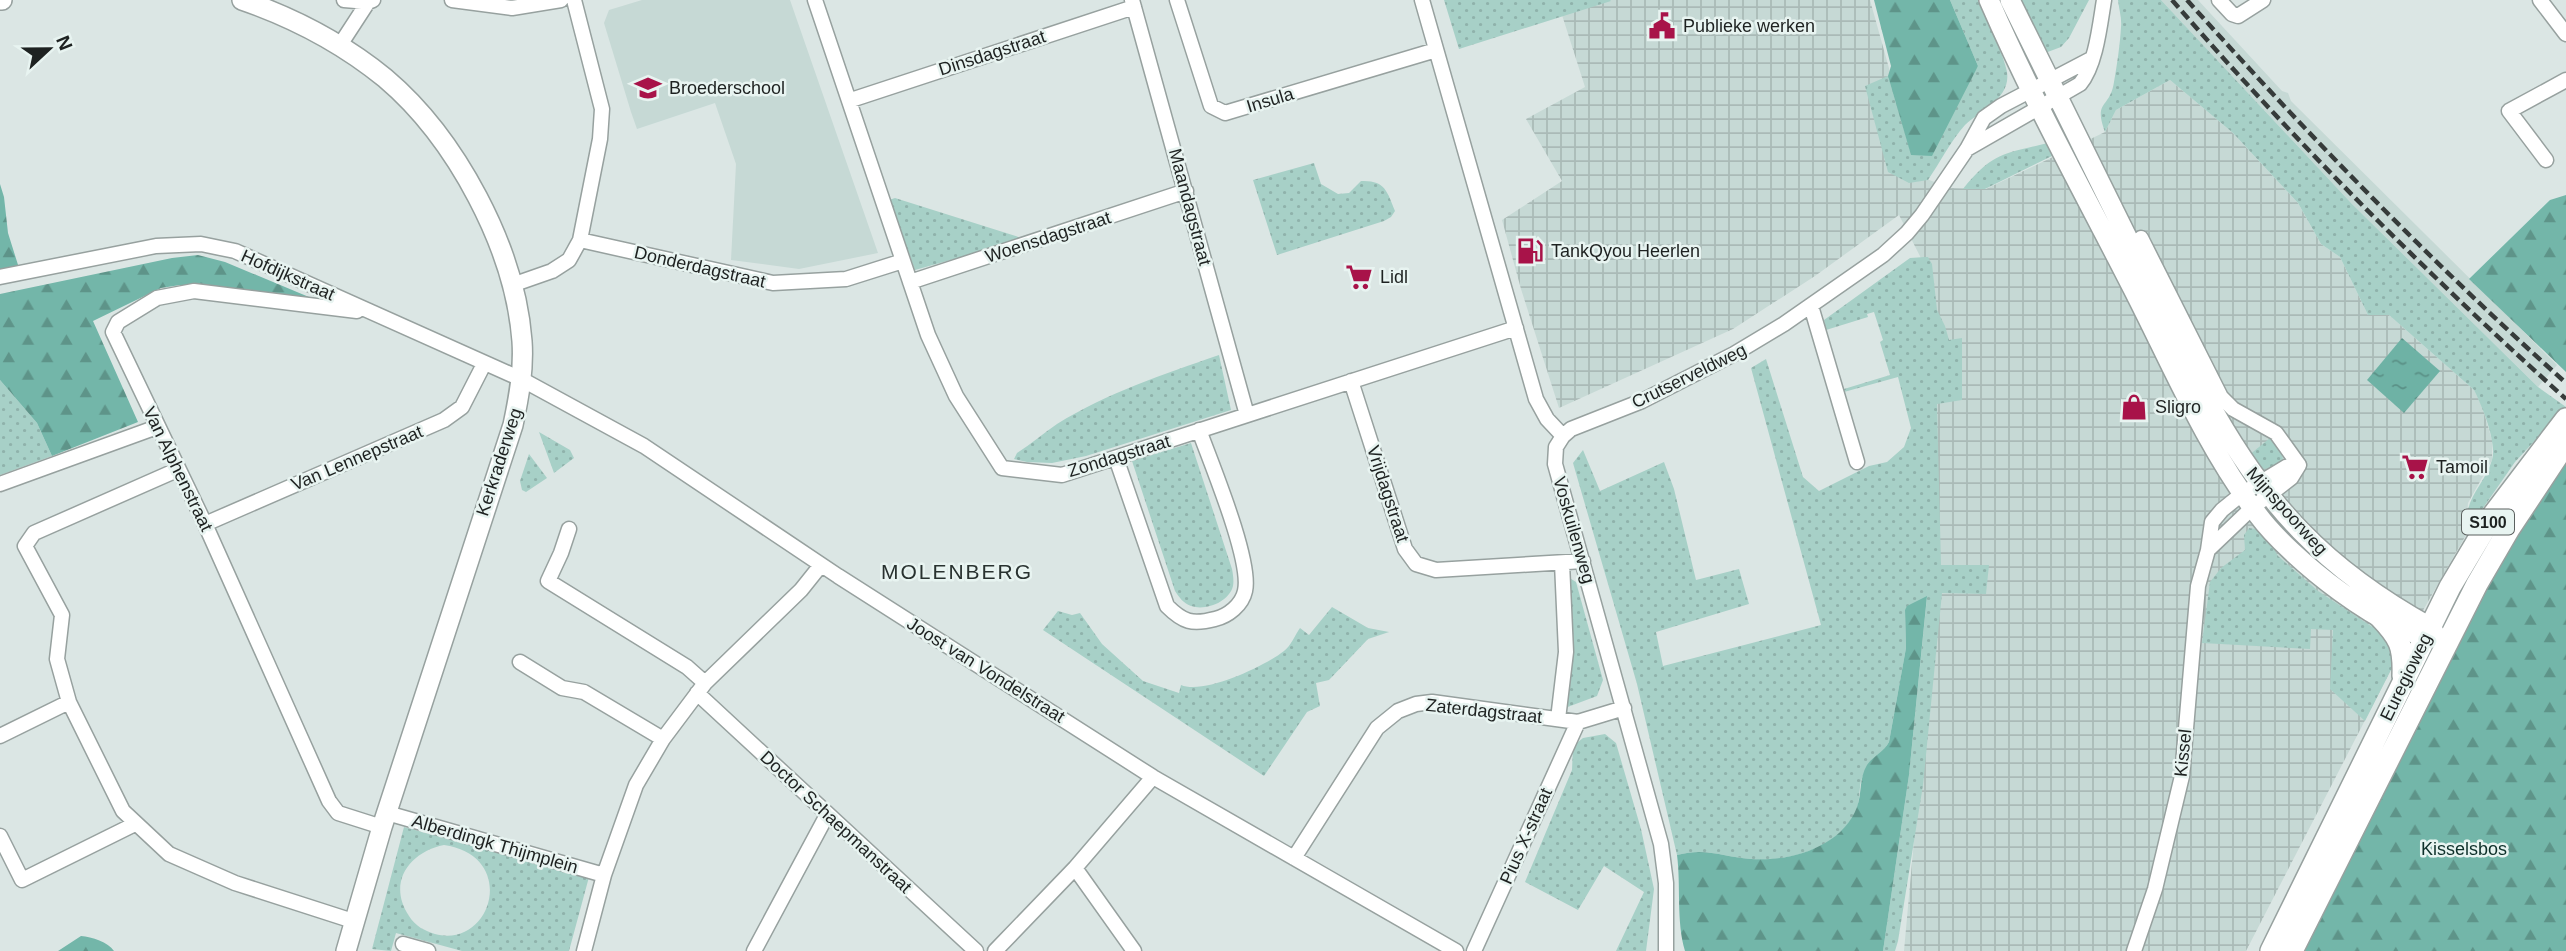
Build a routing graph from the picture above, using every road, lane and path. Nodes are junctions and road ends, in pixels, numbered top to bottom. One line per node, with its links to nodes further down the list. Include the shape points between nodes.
1 (276, 0): 16 (street)
2 (344, 0): 15 (street)
3 (452, 0): 4 (street, via 512,8)
4 (561, 0)
5 (574, 0): 32 (street, via 602,109)
6 (815, 0): 26 (street, Zondagstraat)
7 (1177, 0): 20 (street, Insula, via 1212,106 1225,113)
8 (1422, 0): 20 (street)
9 (1989, 0): 24 (street, Mijnspoorweg)
10 (2010, 0): 23 (street, Mijnspoorweg)
11 (2104, 0): 21 (street, Crutserveldweg)
12 (2219, 0): 13 (street, via 2236,16)
13 (2263, 0)
14 (2540, 0): 18 (street)
15 (370, 1): 19 (street)
16 (247, 2): 19 (street, Kerkraderweg)
17 (1133, 4): 26 (street, Dinsdagstraat); 30 (street, Maandagstraat)
18 (2566, 34)
19 (340, 45): 36 (street, Kerkraderweg, via 395,88 448,149 478,201)
20 (1436, 50): 39 (street)
21 (2091, 59): 23 (street, Crutserveldweg); 25 (street, Crutserveldweg, via 2084,80)
22 (2566, 80): 29 (street, via 2509,111)
23 (2048, 81): 24 (street, Crutserveldweg); 25 (street, Mijnspoorweg)
24 (2030, 90): 27 (street, Mijnspoorweg); 28 (street, Crutserveldweg, via 1984,118)
25 (2057, 99): 27 (street, Crutserveldweg); 53 (street, Mijnspoorweg)
26 (850, 100): 33 (street, Zondagstraat)
27 (2039, 108): 28 (street, Crutserveldweg); 53 (street, Mijnspoorweg, via 2205,432)
28 (1967, 149): 37 (street, Crutserveldweg, via 1902,239)
29 (2546, 160)
30 (1185, 191): 35 (street, Woensdagstraat); 43 (street, Maandagstraat)
31 (2141, 238): 53 (street, Kissel, via 2221,397 2276,433 2299,466 2291,478)
32 (580, 240): 33 (street, Donderdagstraat, via 773,284 846,279); 36 (street, via 569,260)
33 (903, 261): 35 (street, Zondagstraat)
34 (0, 277): 38 (street, Hofdijkstraat, via 156,246 201,244 235,251)
35 (910, 282): 49 (street, Zondagstraat, via 956,396 1002,468 1062,475)
36 (512, 285): 41 (street, Kerkraderweg, via 520,328)
37 (1811, 306): 47 (street, Crutserveldweg, via 1709,368 1642,401 1575,426); 50 (street)
38 (372, 313): 40 (street, Hofdijkstraat); 45 (street, Van Alphenstraat, via 194,291 157,298 118,321 113,332)
39 (1516, 328): 42 (street, Zondagstraat); 47 (street, via 1539,406)
40 (484, 364): 41 (street, Hofdijkstraat); 54 (street, Van Lennepstraat, via 462,407 444,420)
41 (521, 379): 59 (street, Joost van Vondelstraat, via 644,446); 74 (street, Kerkraderweg, via 513,425)
42 (1351, 382): 43 (street, Zondagstraat); 58 (street, Vrijdagstraat, via 1405,549 1416,564 1436,570)
43 (1247, 415): 46 (street, Zondagstraat)
44 (2566, 419): 61 (main road, Euregioweg / S100, via 2487,524 2450,587)
45 (157, 427): 51 (street, Van Alphenstraat); 52 (street)
46 (1199, 430): 49 (street, Zondagstraat); 49 (street, via 1246,569 1240,602 1219,618 1196,623 1178,618 1167,606)
47 (1563, 436): 57 (street, Voskuilenweg, via 1556,447 1555,464)
48 (2566, 443): 56 (main road, Euregioweg / S100)
49 (1116, 458)
50 (1857, 461)
51 (177, 470): 54 (street, Van Alphenstraat); 65 (street, via 34,533 25,546 62,615 57,659)
52 (0, 484)
53 (2256, 495): 60 (street, Mijnspoorweg, via 2276,536 2343,594); 61 (street, Mijnspoorweg, via 2329,559); 93 (street, Kissel, via 2222,510 2212,522 2198,586 2182,776 2158,878)
54 (205, 524): 74 (street, Van Alphenstraat, via 329,801 338,813)
55 (569, 529): 64 (street, Doctor Schaepmanstraat, via 548,581 687,667)
56 (2492, 557): 61 (main road, S100, via 2472,575); 71 (main road, Euregioweg / S100)
57 (1583, 561): 58 (street, Vrijdagstraat); 66 (street, Voskuilenweg)
58 (1563, 563): 67 (street, Voskuilenweg, via 1566,652)
59 (821, 565): 64 (street); 72 (street, Joost van Vondelstraat)
60 (2379, 616): 61 (street, Mijnspoorweg); 63 (main road, via 2402,647)
61 (2431, 634): 63 (main road, Euregioweg / S100); 71 (main road, S100)
62 (520, 662): 70 (street, via 562,688 584,692)
63 (2402, 684): 94 (main road, Euregioweg / S100)
64 (701, 688): 70 (street); 73 (street, Doctor Schaepmanstraat)
65 (69, 702): 69 (street); 75 (street, via 123,811)
66 (1624, 708): 68 (street, Zaterdagstraat); 92 (street, Voskuilenweg, via 1661,844)
67 (1558, 719): 68 (street, Zaterdagstraat); 78 (street, Zaterdagstraat, via 1432,702 1398,711 1377,728)
68 (1578, 722): 91 (street, Pius X-straat)
69 (0, 736)
70 (663, 739): 80 (street, via 636,785)
71 (2386, 765): 95 (main road, Euregioweg / S100)
72 (1153, 777): 78 (street, Joost van Vondelstraat); 79 (street)
73 (827, 815): 86 (street); 87 (street, Doctor Schaepmanstraat)
74 (384, 820): 80 (street, Alberdingk Thijmplein); 81 (street, Kerkraderweg)
75 (135, 824): 77 (street, via 22,880); 81 (street, via 169,854 236,883)
76 (0, 836): 77 (street)
77 (5, 858)
78 (1294, 858): 90 (street, Joost van Vondelstraat)
79 (1075, 868): 88 (street); 89 (street)
80 (604, 875): 85 (street)
81 (353, 921): 83 (street, Kerkraderweg)
82 (403, 944): 84 (street)
83 (346, 951)
84 (428, 951)
85 (584, 951)
86 (754, 951)
87 (976, 951)
88 (995, 951)
89 (1134, 951)
90 (1456, 951)
91 (1474, 951)
92 (1666, 951)
93 (2134, 951)
94 (2271, 951)
95 (2292, 951)

